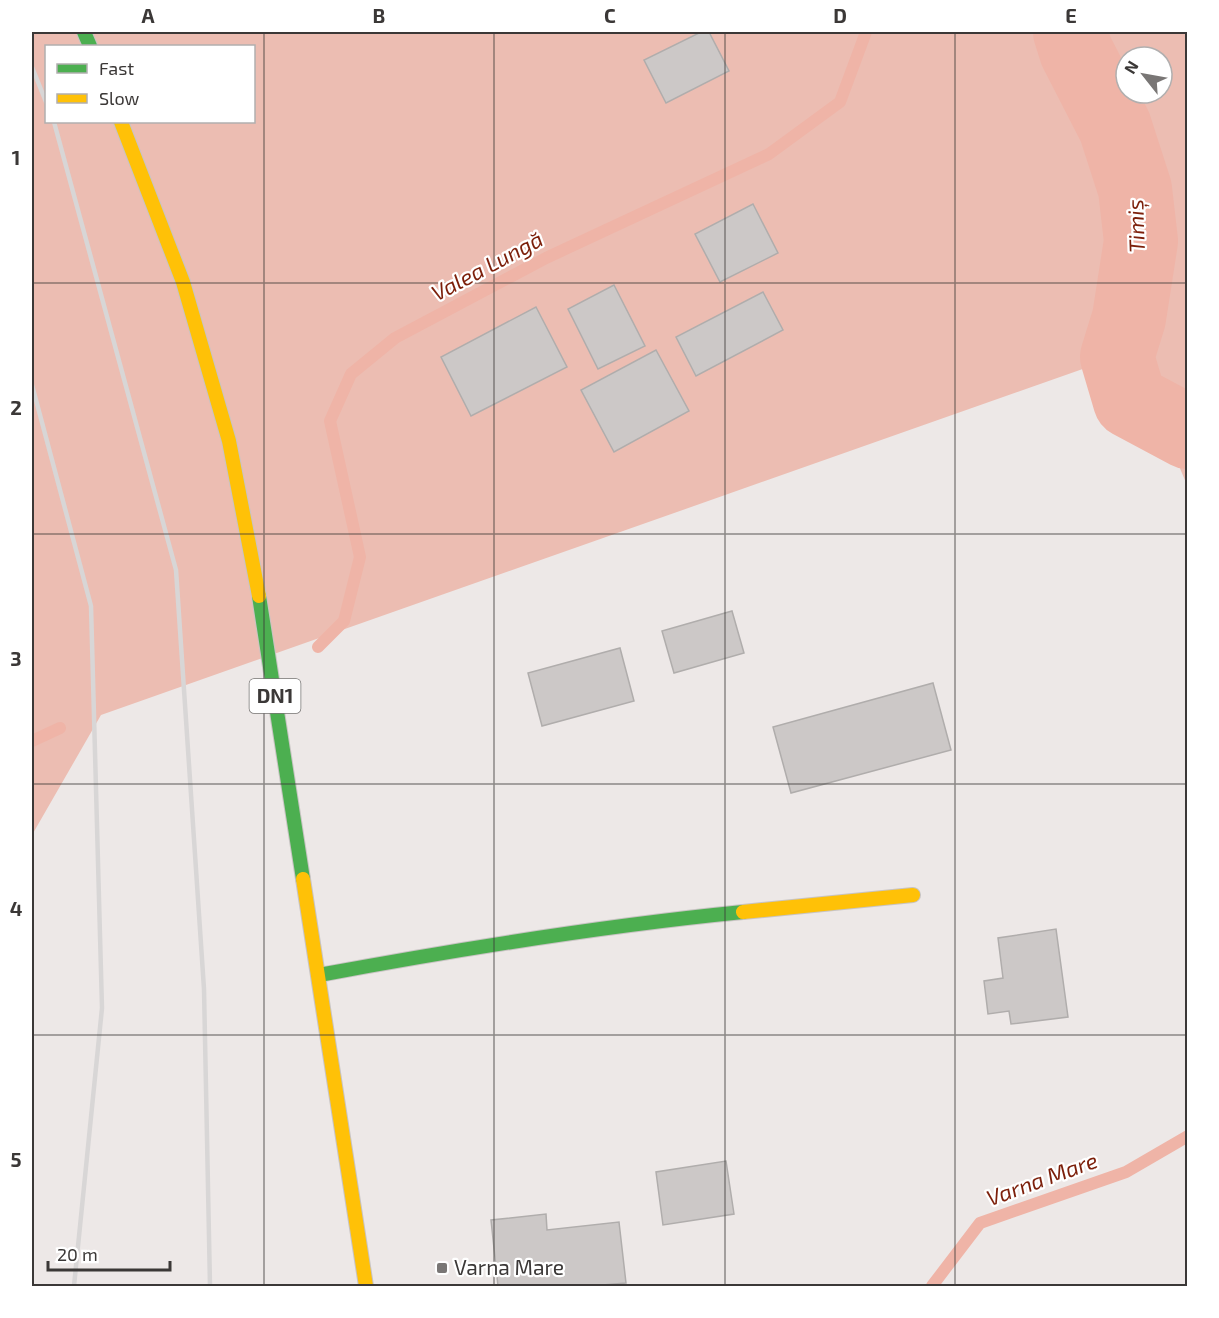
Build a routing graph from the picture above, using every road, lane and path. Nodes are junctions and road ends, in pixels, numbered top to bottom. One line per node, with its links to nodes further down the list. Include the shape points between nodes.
1 (121, 123): 3 (main road, DN1, via 183,282 229,441 255,574)
2 (914, 895): 3 (main road, via 663,920 436,953)
3 (319, 975): 4 (main road, DN1)
4 (366, 1287)

